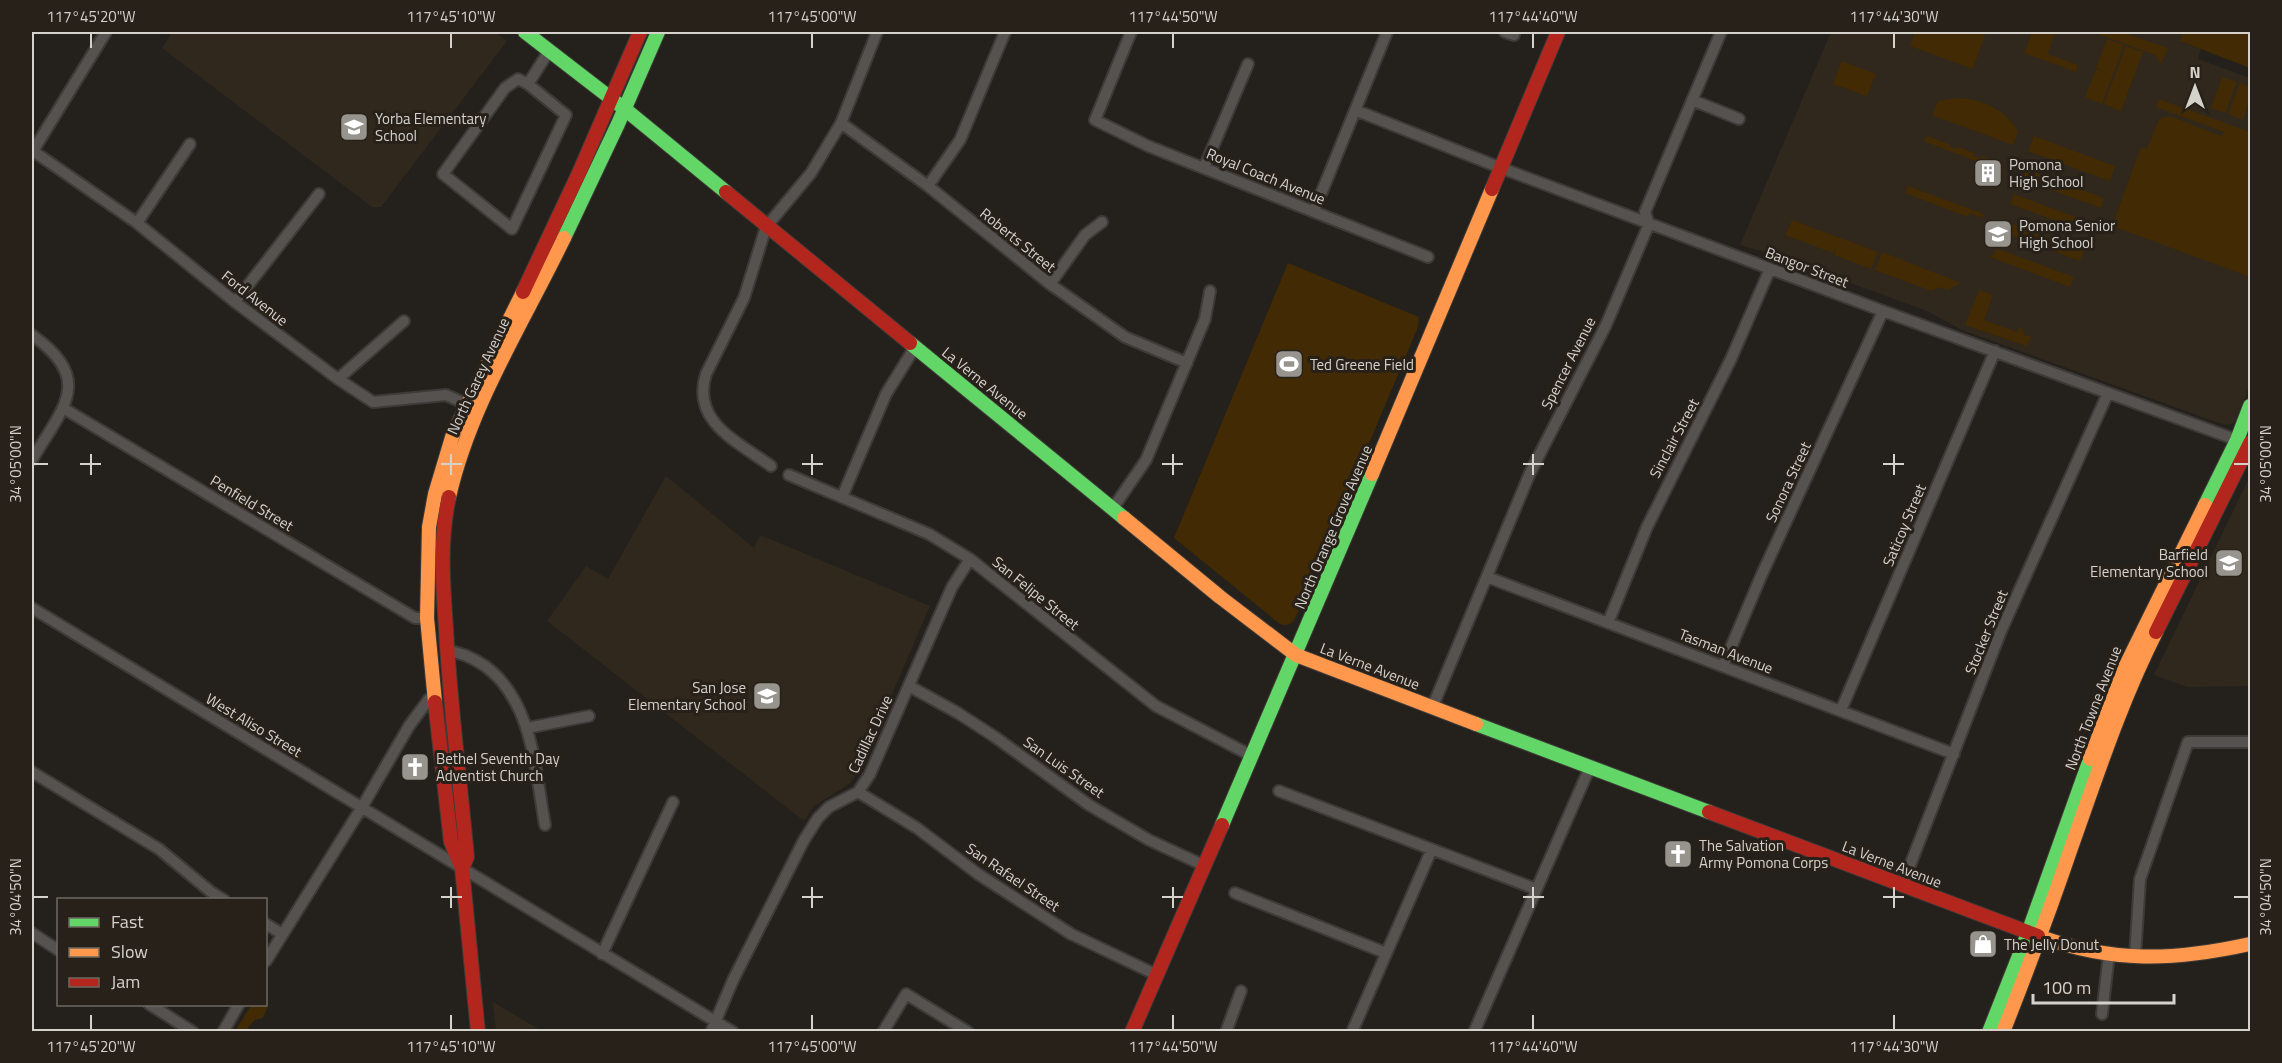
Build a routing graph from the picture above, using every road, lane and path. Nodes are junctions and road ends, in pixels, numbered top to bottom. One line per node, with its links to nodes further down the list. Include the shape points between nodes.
1 (106, 32): 27 (street, Ford Avenue, via 33,151)
2 (525, 32): 11 (main road, La Verne Avenue)
3 (640, 32): 14 (main road, North Garey Avenue)
4 (658, 32): 16 (main road, North Garey Avenue)
5 (877, 32): 19 (street)
6 (1005, 32): 23 (street, via 960,140)
7 (1131, 32): 21 (street, Royal Coach Avenue, via 1095,120)
8 (1387, 32): 17 (street)
9 (1558, 32): 22 (main road, North Orange Grove Avenue)
10 (1721, 32): 15 (street, Spencer Avenue)
11 (549, 51): 13 (street); 14 (main road, La Verne Avenue)
12 (1248, 64): 21 (street)
13 (528, 84): 13 (street, via 518,79 505,88 443,174 512,229 566,115)
14 (612, 99): 16 (main road, La Verne Avenue); 44 (main road, North Garey Avenue)
15 (1692, 100): 18 (street); 28 (street, Spencer Avenue, via 1645,212)
16 (626, 110): 29 (main road, La Verne Avenue); 44 (main road, North Garey Avenue, via 594,179)
17 (1355, 110): 22 (street, Bangor Street); 25 (street)
18 (1739, 119)
19 (841, 123): 23 (street, Roberts Street); 29 (street, via 811,173)
20 (190, 144): 27 (street)
21 (1204, 168): 25 (street, Royal Coach Avenue)
22 (1501, 168): 28 (street, Bangor Street); 59 (main road, North Orange Grove Avenue)
23 (928, 186): 32 (street, Roberts Street)
24 (319, 194): 34 (street)
25 (1314, 211): 30 (street, Royal Coach Avenue)
26 (1102, 222): 32 (street, via 1085,235)
27 (137, 223): 34 (street, Ford Avenue)
28 (1649, 224): 31 (street, Bangor Street); 53 (street, Spencer Avenue, via 1605,325 1530,473)
29 (766, 227): 38 (main road, La Verne Avenue); 48 (street, via 744,298 706,374 702,394 704,408 713,421)
30 (1428, 257)
31 (1770, 269): 35 (street, Bangor Street); 57 (street, Sinclair Street, via 1731,359 1647,527)
32 (1050, 284): 40 (street, Roberts Street, via 1125,337)
33 (1210, 291): 40 (street, via 1205,319)
34 (235, 303): 41 (street, Ford Avenue)
35 (1883, 311): 39 (street, Bangor Street); 60 (street, Sonora Street)
36 (404, 321): 41 (street)
37 (32, 336): 45 (street, via 62,362 69,379)
38 (915, 347): 50 (street, via 886,394); 51 (main road, La Verne Avenue)
39 (1995, 351): 42 (street, Bangor Street); 64 (street, Saticoy Street)
40 (1187, 363): 51 (street, via 1146,460)
41 (338, 379): 44 (street, Ford Avenue, via 373,402 446,395)
42 (2108, 393): 46 (street, Bangor Street); 68 (street, Stocker Street, via 2001,631)
43 (2250, 406): 46 (main road, North Towne Avenue)
44 (472, 407): 54 (main road, North Garey Avenue, via 443,462 428,536); 58 (main road, North Garey Avenue, via 448,506 442,549)
45 (63, 408): 47 (street); 56 (street, Penfield Street, via 415,618)
46 (2246, 443): 87 (main road, North Towne Avenue, via 2136,672)
47 (32, 460)
48 (771, 466)
49 (789, 475): 50 (street, San Felipe Street)
50 (842, 497): 52 (street, San Felipe Street, via 929,534)
51 (1113, 508): 59 (main road, La Verne Avenue)
52 (970, 559): 61 (street, Cadillac Drive, via 952,587); 69 (street, San Felipe Street, via 1156,706)
53 (1487, 577): 57 (street, Tasman Avenue); 63 (street, Spencer Avenue)
54 (427, 581): 56 (main road, North Garey Avenue); 58 (main road, via 433,599 436,650)
55 (32, 608): 75 (street, West Aliso Street)
56 (427, 618): 62 (main road, North Garey Avenue)
57 (1608, 623): 60 (street, Tasman Avenue)
58 (447, 651): 66 (street, via 459,652 498,676 512,692); 79 (main road, North Garey Avenue, via 467,857)
59 (1296, 655): 63 (main road, La Verne Avenue); 69 (main road, North Orange Grove Avenue)
60 (1723, 666): 64 (street, Tasman Avenue)
61 (909, 686): 73 (street, Cadillac Drive, via 870,774); 78 (street, San Luis Street, via 995,737 1089,805 1149,840)
62 (435, 698): 75 (street, via 429,699 409,726); 79 (main road, North Garey Avenue, via 451,842)
63 (1432, 708): 70 (main road, La Verne Avenue)
64 (1841, 710): 68 (street, Tasman Avenue)
65 (589, 716): 66 (street)
66 (527, 728): 76 (street)
67 (2250, 742): 93 (street, via 2188,742 2140,879)
68 (1954, 754): 80 (street, Stocker Street)
69 (1252, 756): 78 (main road, North Orange Grove Avenue)
70 (1590, 767): 80 (main road, La Verne Avenue); 81 (street)
71 (32, 772): 83 (street, via 159,849)
72 (1279, 791): 77 (street)
73 (858, 792): 95 (street, San Rafael Street, via 918,828 978,874 1071,934); 100 (street, Cadillac Drive, via 829,807 804,840)
74 (673, 802): 91 (street)
75 (362, 807): 79 (street, West Aliso Street); 86 (street)
76 (545, 825)
77 (1431, 850): 81 (street); 90 (street)
78 (1205, 866): 95 (main road, North Orange Grove Avenue)
79 (462, 868): 91 (street, West Aliso Street); 103 (main road, North Garey Avenue)
80 (1902, 886): 87 (main road, La Verne Avenue)
81 (1536, 889): 111 (street)
82 (1235, 893): 90 (street)
83 (221, 898)
84 (267, 925): 86 (street)
85 (32, 933): 89 (street)
86 (282, 934): 94 (street)
87 (2034, 935): 92 (main road, La Verne Avenue); 112 (main road, North Towne Avenue); 113 (main road, North Towne Avenue)
88 (2250, 944): 93 (main road, La Verne Avenue, via 2206,954)
89 (57, 949)
90 (1386, 953): 110 (street)
91 (602, 954): 100 (street, West Aliso Street)
92 (2109, 954): 93 (main road, La Verne Avenue); 99 (street)
93 (2135, 957)
94 (267, 959)
95 (1157, 975): 108 (main road, North Orange Grove Avenue)
96 (1241, 992): 109 (street)
97 (151, 1006): 101 (street)
98 (238, 1006): 102 (street)
99 (2102, 1014)
100 (715, 1020): 104 (street, Cadillac Drive); 105 (street, West Aliso Street)
101 (193, 1032)
102 (223, 1032)
103 (478, 1032)
104 (711, 1032)
105 (733, 1032)
106 (883, 1032): 107 (street, via 906,994)
107 (968, 1032)
108 (1132, 1032)
109 (1226, 1032)
110 (1352, 1032)
111 (1473, 1032)
112 (1989, 1032)
113 (2003, 1032)

